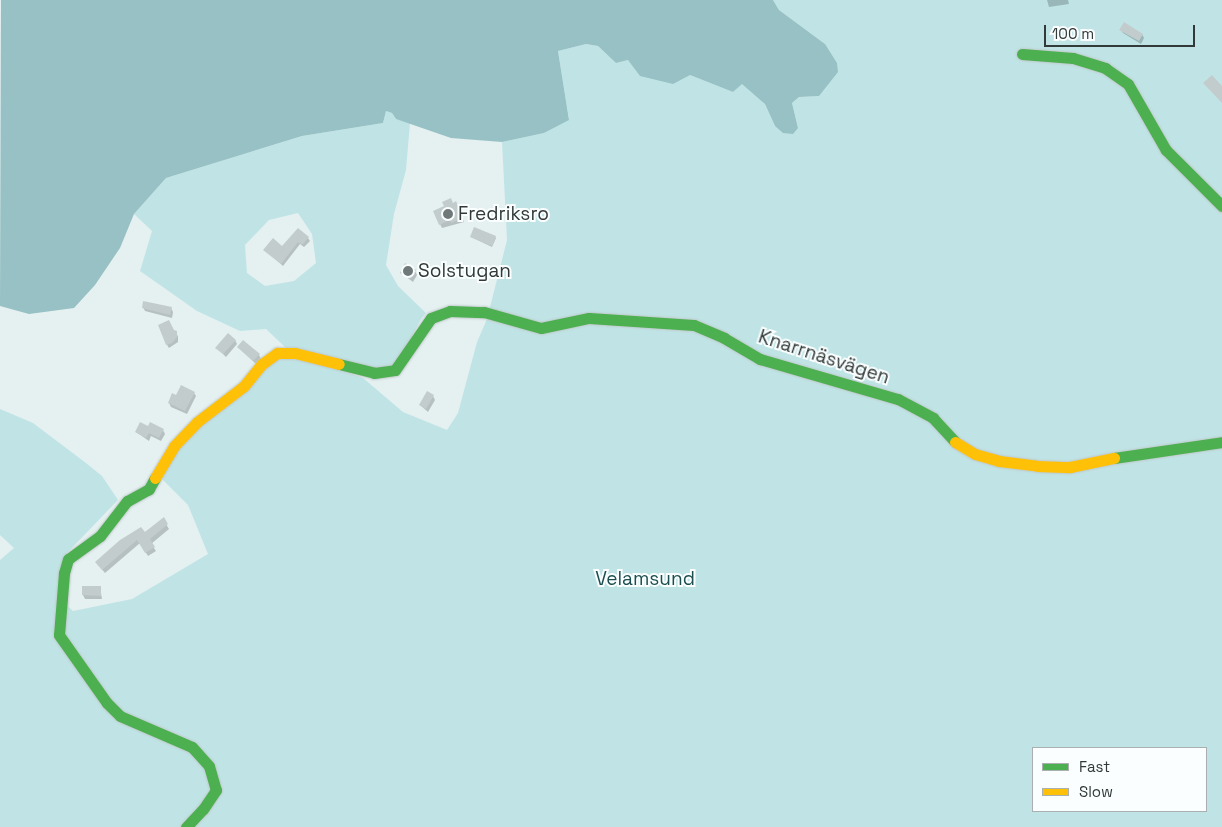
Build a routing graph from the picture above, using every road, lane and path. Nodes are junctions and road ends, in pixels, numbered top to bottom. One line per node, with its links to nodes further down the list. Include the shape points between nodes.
1 (1022, 54): 2 (street, via 1073,58 1105,68 1128,84 1166,150)
2 (1222, 206)
3 (1222, 442): 4 (street, Knarrnäsvägen, via 1109,458 1070,467 999,461 975,454 955,442 933,418 898,399 760,358 694,325 626,318 588,318 541,328 484,312 450,311 431,318 400,365 385,373 284,352 270,357 244,386 198,422 174,446 149,489 127,501 100,536 68,559 64,573 59,635 107,703 120,716 192,746 208,766 216,790 204,810)
4 (186, 827)

